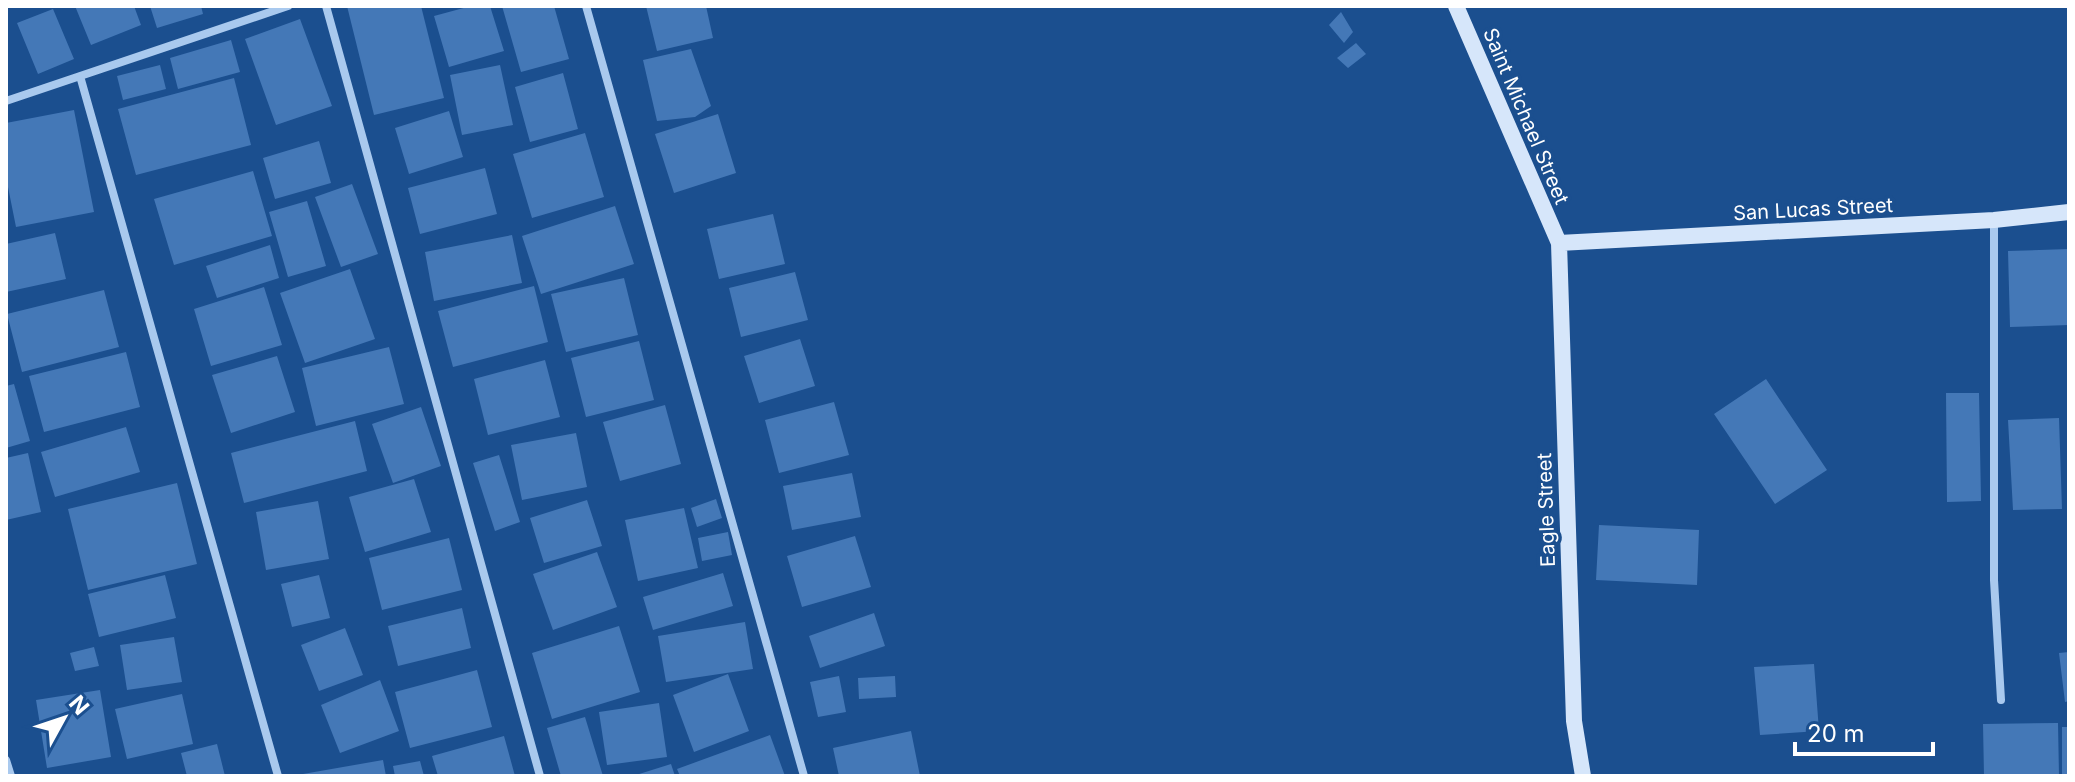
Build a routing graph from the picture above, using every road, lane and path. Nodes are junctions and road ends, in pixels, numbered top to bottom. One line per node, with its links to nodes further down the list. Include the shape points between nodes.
1 (288, 6): 5 (street)
2 (326, 6): 14 (street)
3 (586, 6): 15 (street)
4 (1456, 6): 9 (street, Saint Michael Street)
5 (80, 76): 6 (street); 13 (street)
6 (6, 101)
7 (2069, 212): 8 (street, San Lucas Street)
8 (1994, 220): 9 (street, San Lucas Street); 10 (street, via 1994,580)
9 (1559, 243): 16 (street, Eagle Street, via 1573,705)
10 (2001, 700)
11 (6, 760): 12 (street)
12 (11, 776)
13 (278, 776)
14 (540, 776)
15 (804, 776)
16 (1583, 776)

